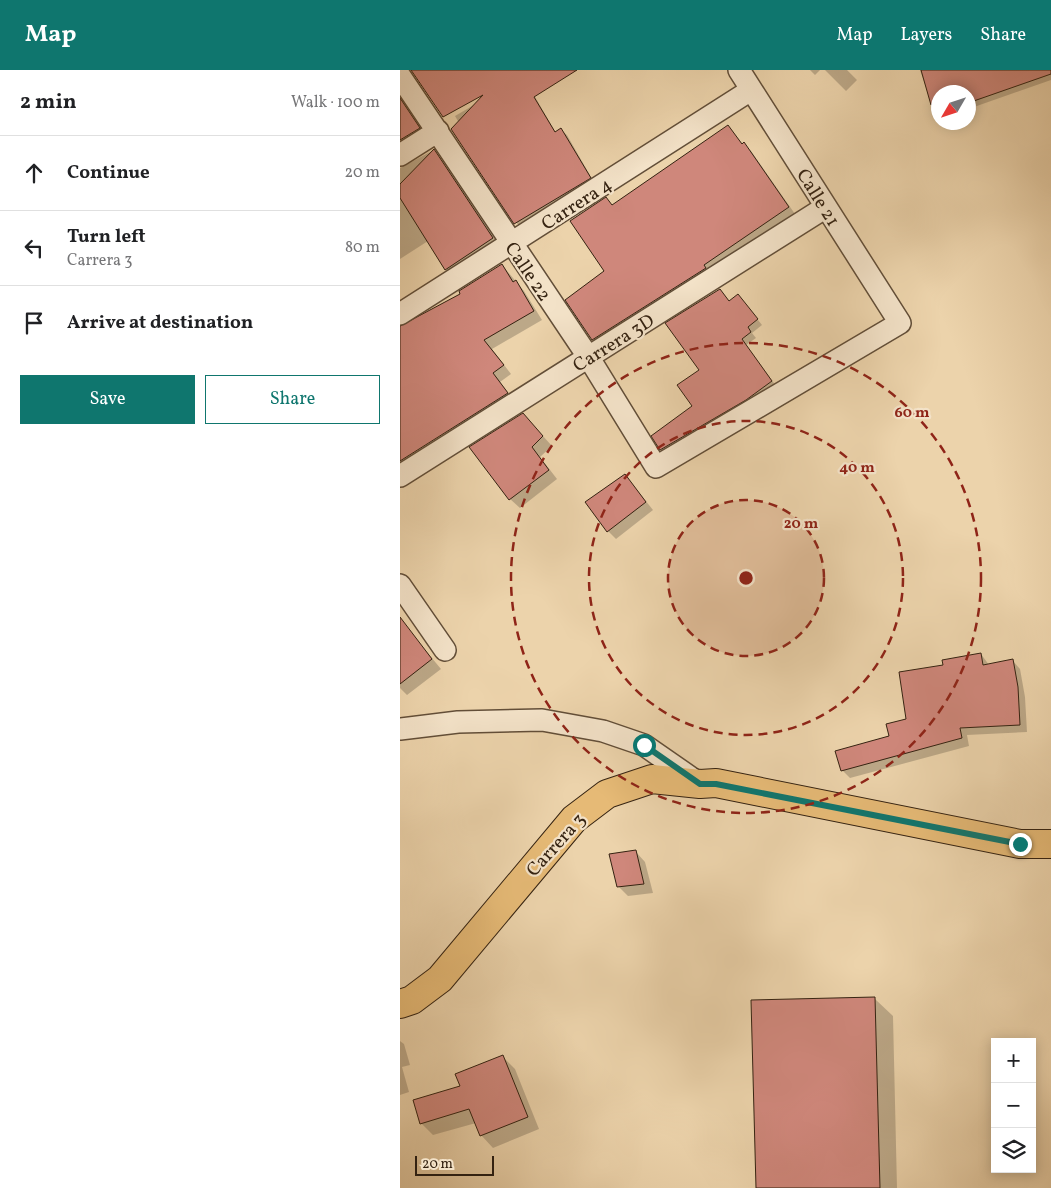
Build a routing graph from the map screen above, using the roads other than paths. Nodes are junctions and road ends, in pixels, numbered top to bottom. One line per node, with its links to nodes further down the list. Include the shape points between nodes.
1 (739, 70): 3 (street, Calle 21)
2 (400, 76): 4 (street, Calle 22)
3 (751, 90): 6 (street, Calle 21); 7 (street, Carrera 4)
4 (438, 131): 5 (street); 7 (street, Calle 22)
5 (400, 155)
6 (826, 207): 9 (street, Carrera 3D); 10 (street, Calle 21, via 900,323)
7 (511, 245): 8 (street, Carrera 4); 9 (street, Calle 22)
8 (400, 314)
9 (589, 358): 10 (street, Calle 22); 11 (street, Carrera 3D)
10 (656, 466)
11 (400, 476)
12 (400, 585): 13 (street)
13 (445, 650)
14 (400, 730): 15 (street, via 458,722 542,720 603,731 644,745)
15 (700, 784): 16 (main road, Carrera 3, via 716,784 1020,844); 17 (main road, Carrera 3, via 652,779 607,794 574,819 440,979 412,1000)
16 (1051, 844)
17 (400, 1004)

